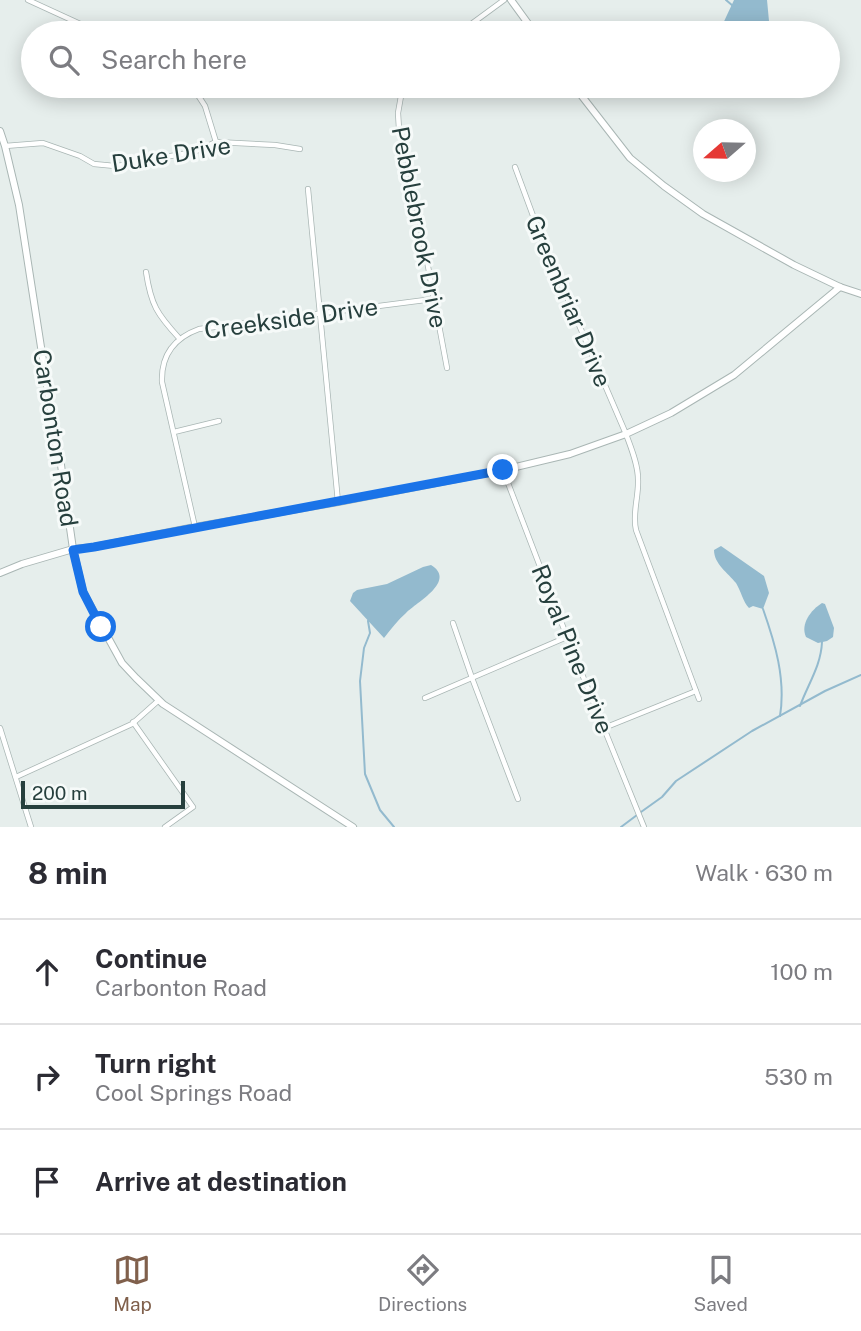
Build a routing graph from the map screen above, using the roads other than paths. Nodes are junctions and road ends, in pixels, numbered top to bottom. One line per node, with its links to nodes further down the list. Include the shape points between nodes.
1 (28, 0): 4 (street)
2 (504, 0): 5 (street)
3 (511, 0): 6 (street)
4 (74, 21)
5 (475, 21)
6 (526, 21)
7 (200, 98): 11 (street)
8 (401, 98): 19 (street, Pebblebrook Drive, via 399,129)
9 (583, 98): 17 (street, via 630,158 664,186 726,227)
10 (0, 131): 12 (street, Carbonton Road)
11 (216, 142): 12 (street, Duke Drive, via 194,152 115,166 94,164 43,143); 13 (street, Duke Drive)
12 (5, 146): 29 (street, Carbonton Road, via 19,205)
13 (300, 149)
14 (515, 167): 25 (street, Greenbriar Drive)
15 (308, 190): 20 (street)
16 (146, 272): 21 (street, via 156,310)
17 (840, 287): 18 (street); 25 (street, via 734,374)
18 (861, 294)
19 (433, 299): 20 (street, Creekside Drive); 22 (street, Pebblebrook Drive)
20 (320, 314): 21 (street, Creekside Drive, via 199,329); 27 (street)
21 (179, 338): 24 (street, Creekside Drive, via 162,371)
22 (447, 368)
23 (219, 421): 24 (street)
24 (174, 432): 28 (street, Creekside Drive)
25 (626, 434): 26 (street); 34 (street, Greenbriar Drive, via 639,478 636,530)
26 (503, 470): 27 (street); 32 (street, Royal Pine Drive)
27 (338, 502): 28 (street)
28 (195, 527): 29 (street)
29 (73, 550): 30 (street); 37 (street, Carbonton Road, via 83,592 101,627 122,663)
30 (0, 573)
31 (453, 623): 33 (street)
32 (568, 637): 33 (street); 40 (street, Royal Pine Drive)
33 (472, 678): 35 (street); 42 (street)
34 (696, 691): 36 (street, Greenbriar Drive); 40 (street)
35 (425, 698)
36 (699, 699)
37 (159, 700): 38 (street); 45 (street, Carbonton Road)
38 (133, 722): 41 (street); 44 (street, via 193,807)
39 (0, 728): 41 (street)
40 (604, 728): 46 (street, Royal Pine Drive)
41 (16, 778): 43 (street)
42 (518, 799)
43 (31, 827)
44 (165, 827)
45 (353, 827)
46 (644, 827)

